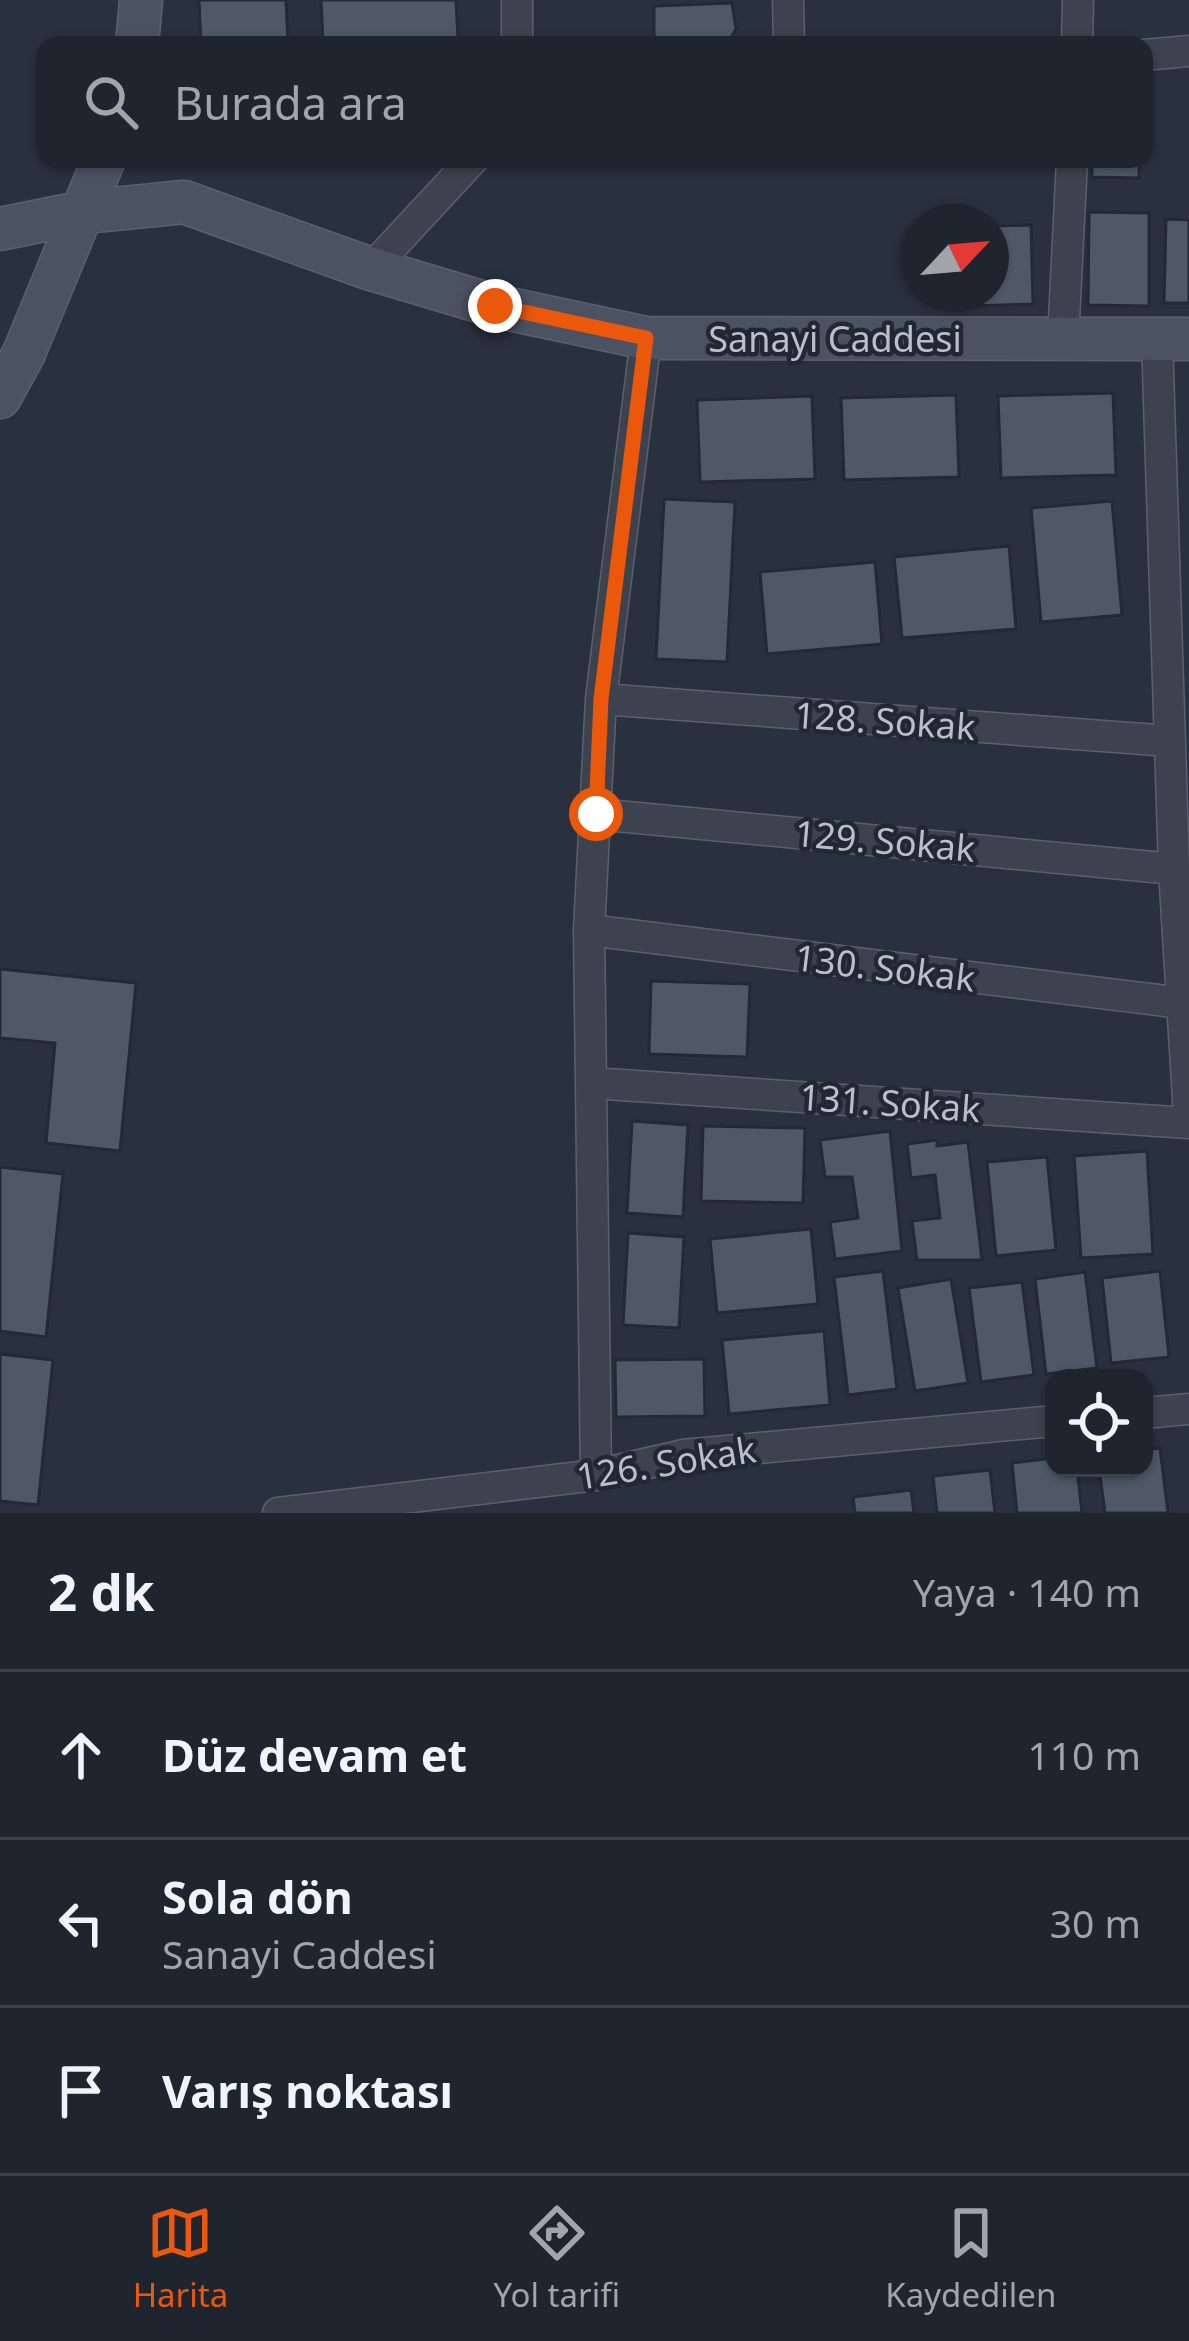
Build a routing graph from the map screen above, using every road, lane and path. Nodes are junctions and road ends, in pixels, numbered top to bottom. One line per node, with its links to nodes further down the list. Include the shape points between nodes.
1 (141, 0): 5 (street)
2 (518, 0): 6 (street)
3 (788, 0): 7 (street)
4 (1078, 0): 8 (street)
5 (138, 36)
6 (517, 36)
7 (789, 36)
8 (1078, 36)
9 (1189, 51): 10 (street)
10 (1153, 54)
11 (101, 168): 14 (street)
12 (465, 168): 16 (street)
13 (1072, 168): 18 (street)
14 (84, 212): 15 (street, Sanayi Caddesi); 16 (street, Sanayi Caddesi, via 184,202); 20 (street)
15 (0, 230)
16 (371, 269): 17 (street, Sanayi Caddesi)
17 (646, 338): 18 (street, Sanayi Caddesi); 21 (street)
18 (1063, 339): 19 (street, Sanayi Caddesi)
19 (1173, 339): 22 (street)
20 (0, 397)
21 (601, 699): 22 (street, 128. Sokak); 23 (street)
22 (1170, 741): 24 (street)
23 (596, 814): 24 (street, 129. Sokak); 25 (street)
24 (1174, 869): 26 (street)
25 (589, 930): 26 (street, 130. Sokak); 27 (street)
26 (1183, 1003): 28 (street)
27 (591, 1083): 28 (street, 131. Sokak); 32 (street)
28 (1189, 1119)
29 (1189, 1409): 30 (street)
30 (1153, 1412)
31 (1045, 1422): 32 (street, 126. Sokak, via 682,1455)
32 (596, 1475): 33 (street, 126. Sokak)
33 (278, 1513)

